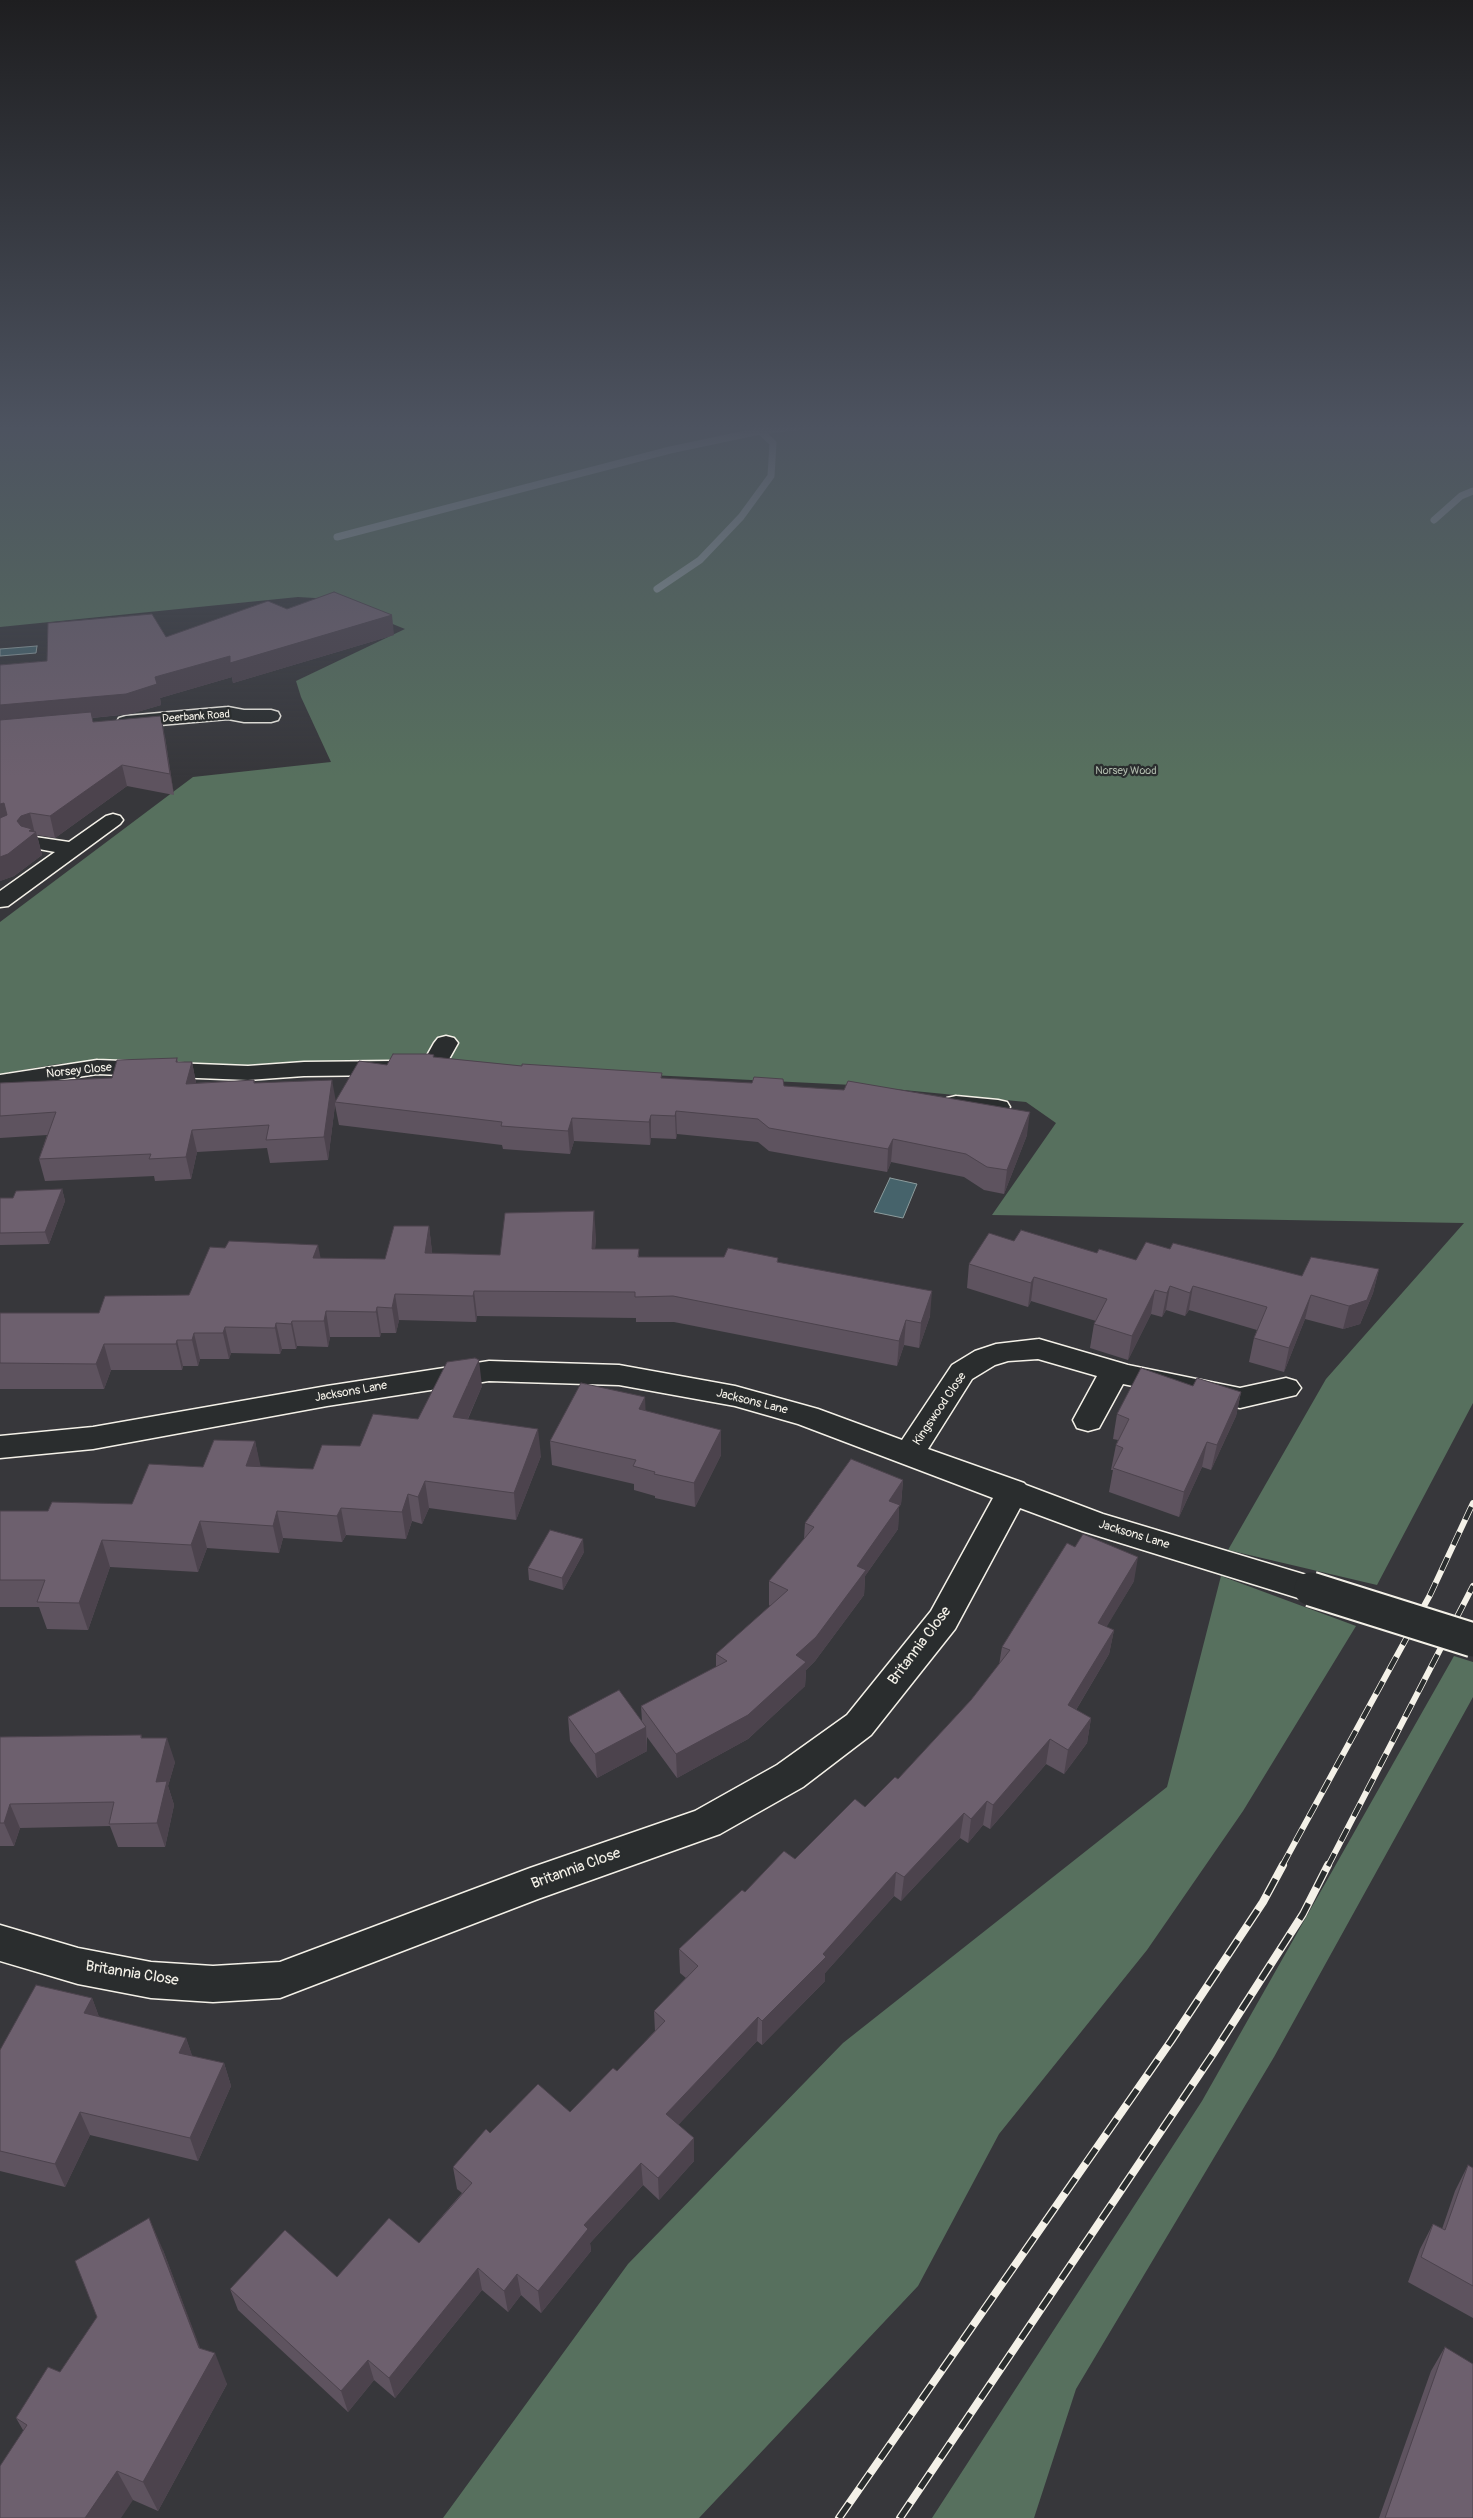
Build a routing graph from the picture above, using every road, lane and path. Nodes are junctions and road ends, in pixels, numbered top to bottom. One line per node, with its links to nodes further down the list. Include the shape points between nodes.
1 (272, 716): 2 (street, Deerbank Road, via 228,713)
2 (108, 724)
3 (113, 820): 5 (street)
4 (35, 843): 5 (street)
5 (74, 849): 6 (street)
6 (0, 901)
7 (446, 1043): 8 (street)
8 (432, 1068): 9 (street, Norsey Close); 10 (street, Norsey Close, via 304,1069 244,1081 97,1067)
9 (459, 1071)
10 (0, 1082)
11 (932, 1100): 12 (street)
12 (998, 1107)
13 (1115, 1371): 14 (street, Kingswood Close, via 1240,1398); 15 (street); 17 (street, Kingswood Close, via 1039,1348 1006,1351 986,1358 962,1372)
14 (1286, 1388)
15 (1088, 1420)
16 (0, 1447): 17 (street, Jacksons Lane, via 93,1438 489,1371 619,1375 735,1396 807,1416)
17 (910, 1454): 18 (street, Jacksons Lane)
18 (1013, 1491): 19 (street, Jacksons Lane, bridge, via 1093,1523); 20 (street, Britannia Close, via 943,1620 859,1725 790,1776 706,1823 530,1885 280,1980 212,1984 151,1980 78,1966)
19 (1473, 1640)
20 (0, 1943)

